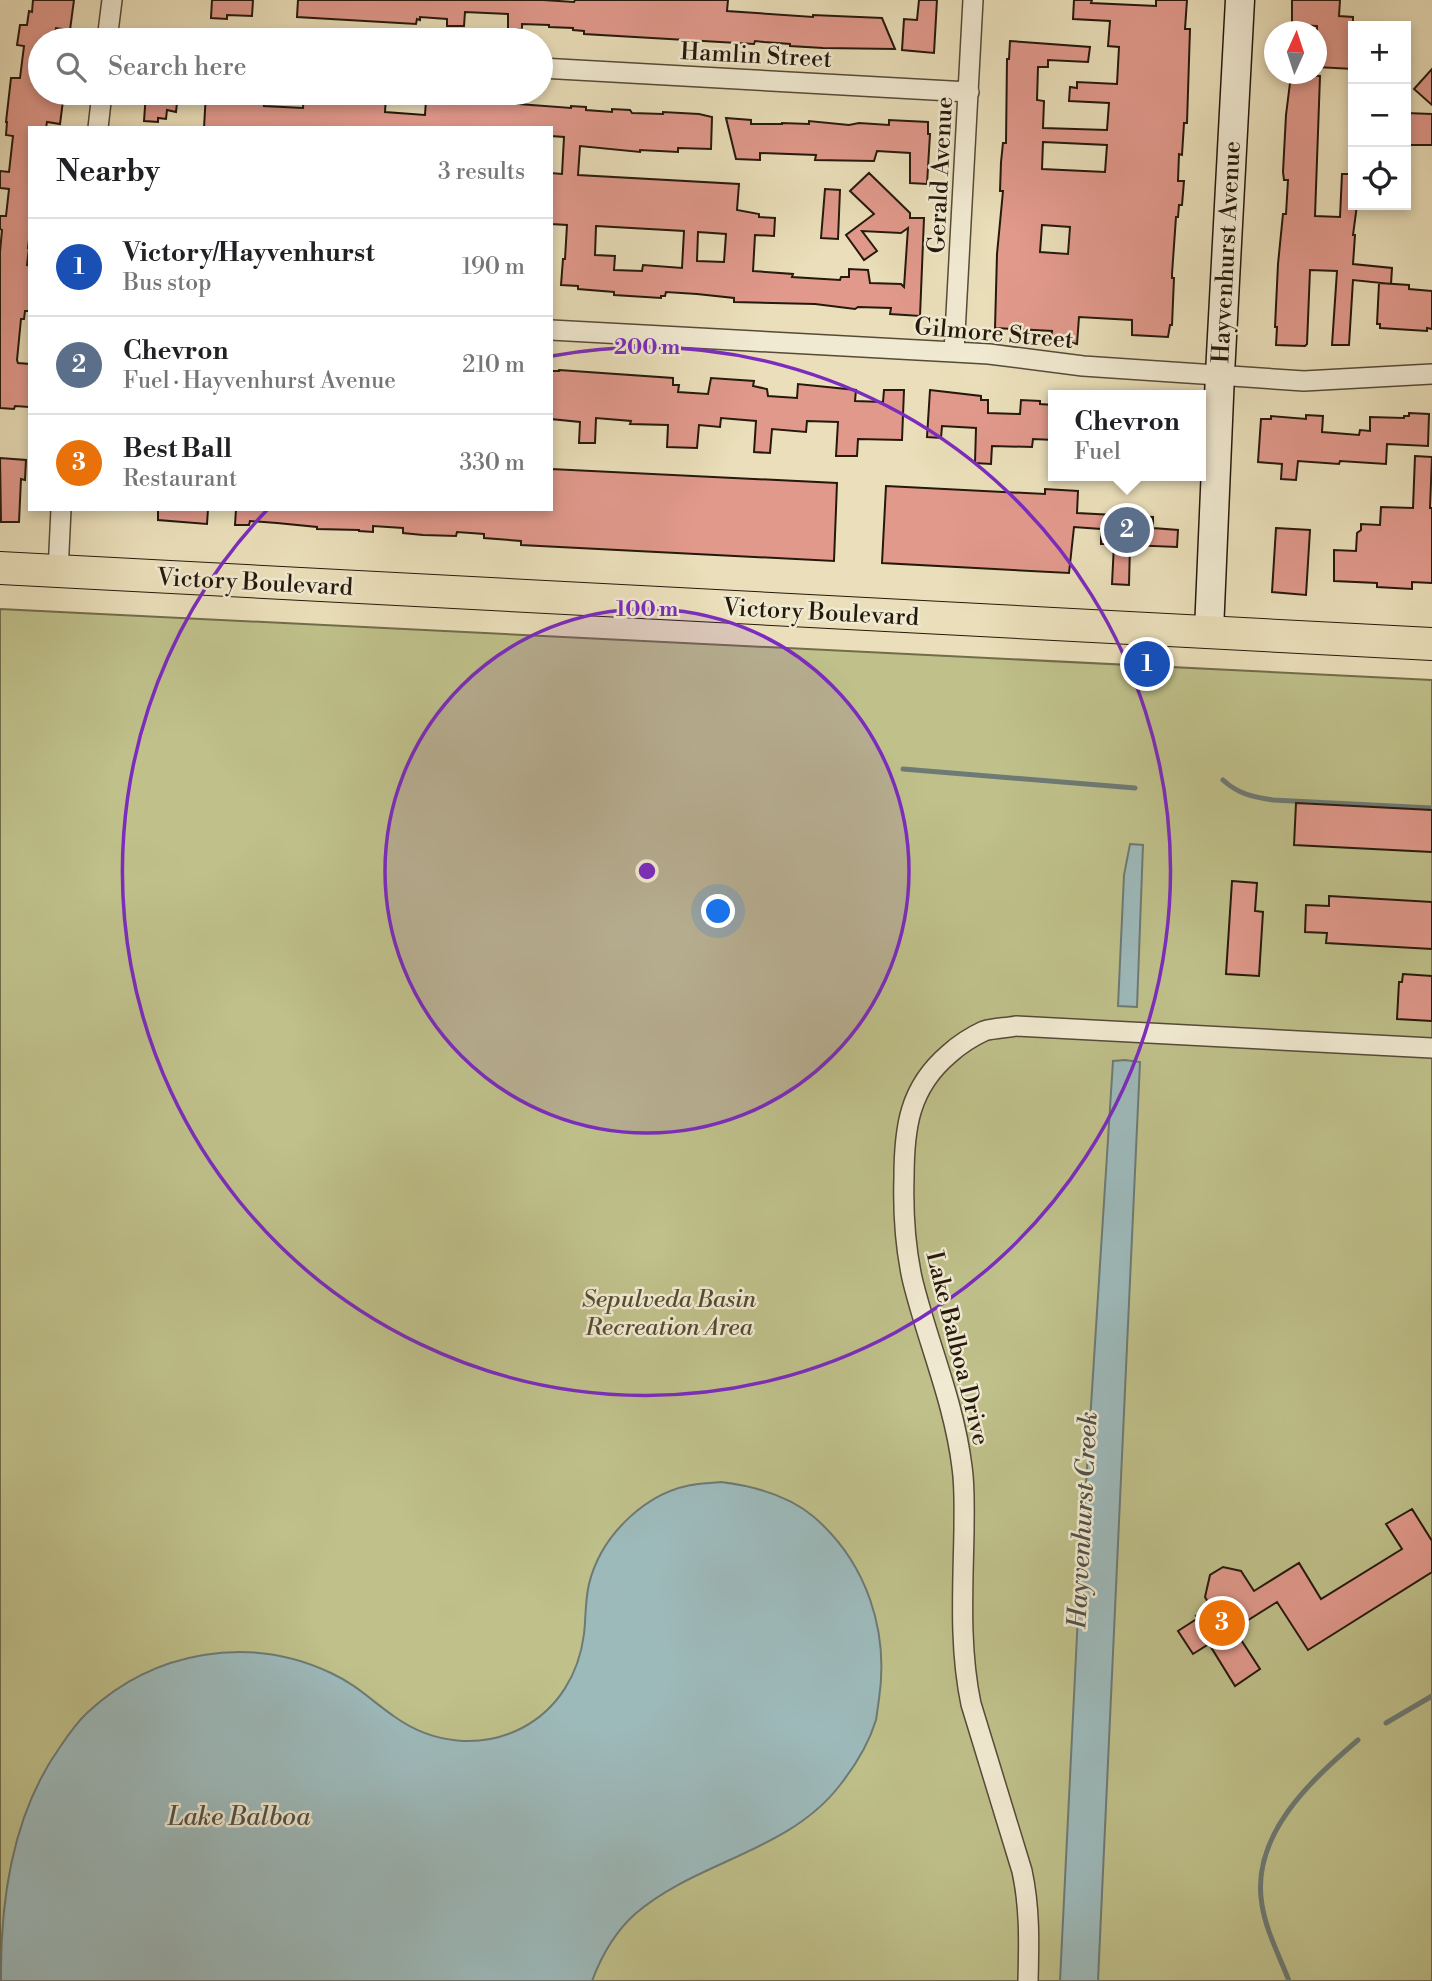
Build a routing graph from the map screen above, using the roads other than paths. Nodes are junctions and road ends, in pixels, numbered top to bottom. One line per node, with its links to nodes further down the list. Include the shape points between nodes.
1 (112, 0): 4 (street)
2 (973, 0): 6 (street, Gerald Avenue)
3 (1240, 0): 11 (main road, Hayvenhurst Avenue)
4 (108, 28)
5 (553, 69): 6 (street, Hamlin Street)
6 (969, 92): 10 (street, Gerald Avenue)
7 (101, 105): 8 (street)
8 (98, 126)
9 (553, 330): 10 (street, Gilmore Street)
10 (954, 352): 11 (street, Gilmore Street)
11 (1220, 374): 12 (street, Gilmore Street, via 1304,381); 16 (main road, Hayvenhurst Avenue)
12 (1432, 374)
13 (61, 511): 15 (street)
14 (0, 568): 15 (main road, Victory Boulevard)
15 (58, 572): 16 (main road, Victory Boulevard)
16 (1209, 631): 17 (main road, Victory Boulevard)
17 (1432, 644)
18 (1432, 1048): 19 (street, Lake Balboa Drive, via 1016,1026 986,1031 962,1042 938,1063 914,1100 904,1145 906,1240 912,1277 957,1432 963,1470 962,1647 966,1681 1027,1894)
19 (1028, 1981)

